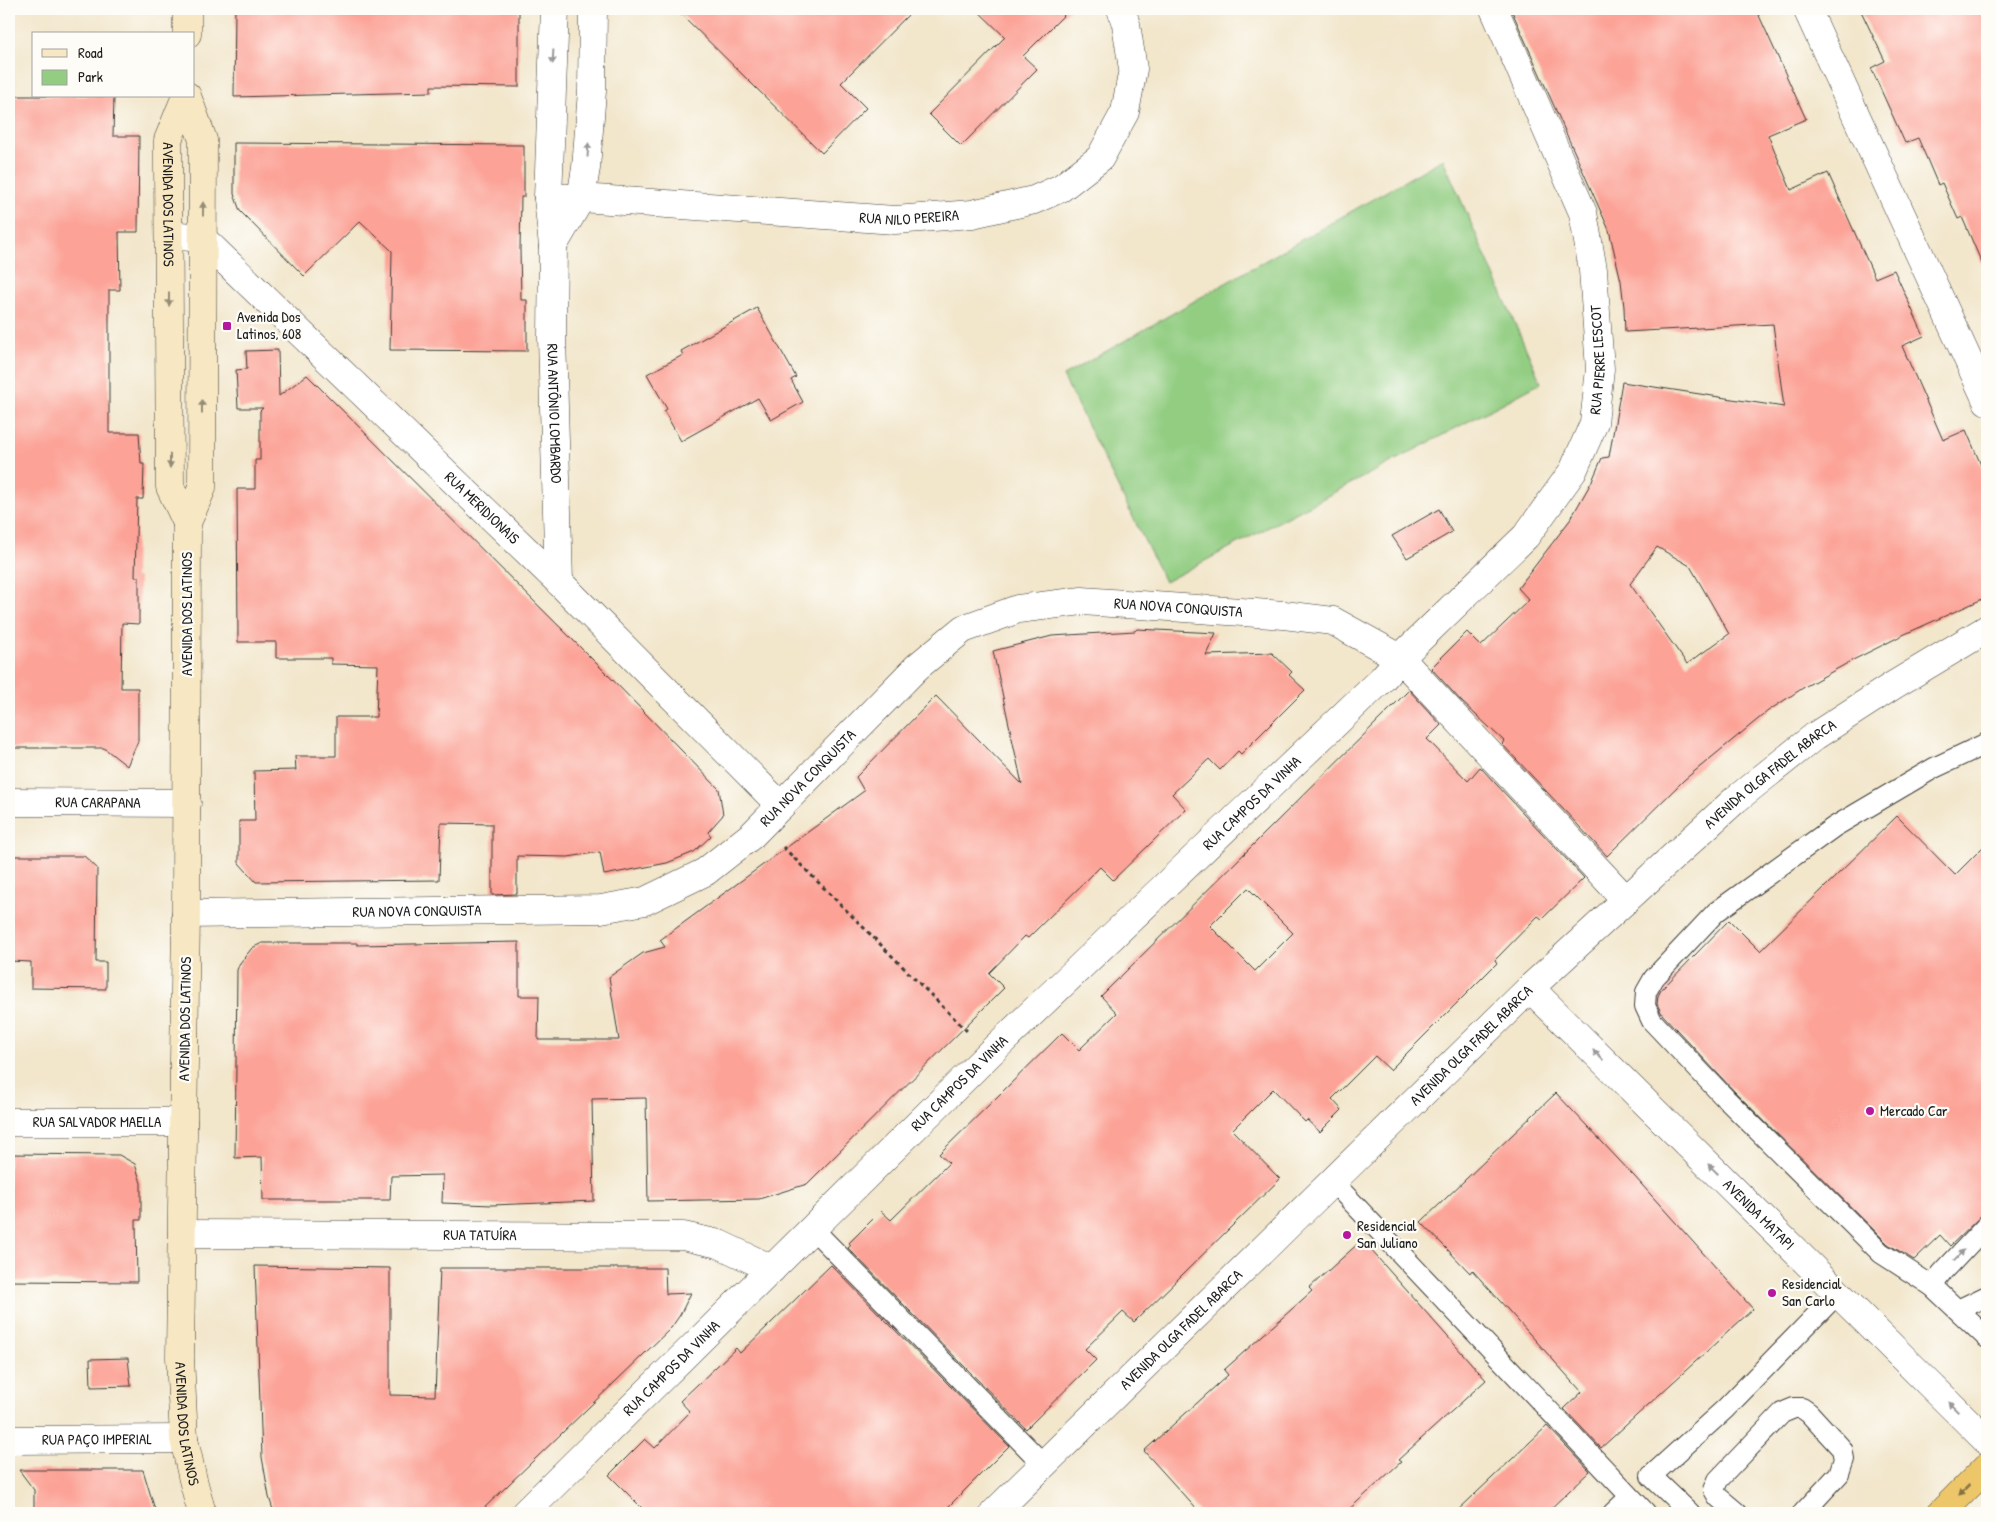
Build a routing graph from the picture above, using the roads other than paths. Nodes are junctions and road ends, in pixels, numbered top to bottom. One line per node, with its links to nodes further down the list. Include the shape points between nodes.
1 (187, 9): 7 (main road)
2 (1121, 9): 11 (street, RUA NILO PEREIRA, via 1133,68 1125,112 1100,158 1061,188 1034,200 972,214 895,220)
3 (1494, 9): 19 (street, RUA PIERRE LESCOT, via 1583,213 1593,270 1600,369 1594,423 1573,471 1526,536)
4 (1807, 9): 15 (street)
5 (593, 10): 6 (street); 11 (street, RUA ANTÔNIO LOMBARDO, one-way to 5, via 592,91)
6 (555, 11): 10 (street, RUA ANTÔNIO LOMBARDO, one-way to 10)
7 (187, 32)
8 (185, 98): 12 (main road, AVENIDA DOS LATINOS, via 168,140)
9 (187, 98): 13 (main road, AVENIDA DOS LATINOS, one-way to 9, via 203,140)
10 (548, 198): 11 (street, RUA NILO PEREIRA); 14 (street, RUA ANTÔNIO LOMBARDO)
11 (581, 198): 14 (street, RUA ANTÔNIO LOMBARDO)
12 (169, 235): 13 (street); 16 (main road, AVENIDA DOS LATINOS, one-way to 16, via 170,487)
13 (202, 238): 16 (main road, AVENIDA DOS LATINOS, one-way to 13, via 202,488); 17 (street, RUA MERIDIONAIS)
14 (553, 246): 17 (street, RUA ANTÔNIO LOMBARDO, via 552,337)
15 (1987, 401)
16 (188, 523): 22 (main road, AVENIDA DOS LATINOS)
17 (559, 582): 23 (street, RUA MERIDIONAIS)
18 (1987, 629): 24 (street, AVENIDA OLGA FADEL ABARCA, via 1815,736 1735,800)
19 (1400, 658): 23 (street, RUA NOVA CONQUISTA, via 1333,621 1082,601 1018,609 963,629 930,656); 24 (street, RUA NOVA CONQUISTA); 31 (street, RUA CAMPOS DA VINHA, via 1383,678 990,1053)
20 (1987, 743): 34 (lane, via 1934,768 1834,827 1716,912 1654,978 1646,992 1645,1006 1652,1021 1726,1099 1881,1253)
21 (9, 802): 22 (street, RUA CARAPANA)
22 (187, 803): 25 (main road, AVENIDA DOS LATINOS)
23 (781, 806): 25 (street, RUA NOVA CONQUISTA, via 752,835 705,872 645,901 601,910)
24 (1626, 900): 26 (street, AVENIDA OLGA FADEL ABARCA)
25 (186, 914): 28 (main road, AVENIDA DOS LATINOS)
26 (1530, 988): 29 (street, AVENIDA OLGA FADEL ABARCA); 35 (street, AVENIDA MATAPI, one-way to 26)
27 (9, 1122): 28 (street, RUA SALVADOR MAELLA)
28 (183, 1122): 32 (main road, AVENIDA DOS LATINOS)
29 (1333, 1182): 42 (street, AVENIDA OLGA FADEL ABARCA); 44 (lane)
30 (1987, 1225): 34 (lane, one-way to 30)
31 (813, 1229): 33 (street, RUA CAMPOS DA VINHA); 42 (lane)
32 (182, 1234): 33 (street, RUA TATUÍRA, via 683,1236 719,1244); 39 (main road, AVENIDA DOS LATINOS, via 180,1357)
33 (772, 1268): 47 (street, RUA CAMPOS DA VINHA)
34 (1932, 1286): 37 (lane)
35 (1838, 1293): 41 (street, AVENIDA MATAPI, one-way to 35); 50 (lane, via 1725,1409 1651,1476)
36 (1987, 1296): 37 (lane)
37 (1958, 1310): 38 (lane)
38 (1987, 1338)
39 (184, 1439): 40 (street, RUA PAÇO IMPERIAL); 46 (main road, AVENIDA DOS LATINOS)
40 (9, 1440)
41 (1987, 1441)
42 (1044, 1465): 45 (street, AVENIDA OLGA FADEL ABARCA)
43 (1987, 1467): 53 (highway, one-way to 53)
44 (1630, 1497): 48 (lane); 49 (lane)
45 (1005, 1510)
46 (202, 1513)
47 (525, 1513)
48 (1613, 1513)
49 (1646, 1513)
50 (1690, 1513)
51 (1737, 1513): 52 (lane, via 1718,1497 1714,1490 1718,1480 1782,1413 1794,1408 1802,1408 1809,1413 1842,1449 1844,1459 1839,1474)
52 (1803, 1513)
53 (1941, 1513)

